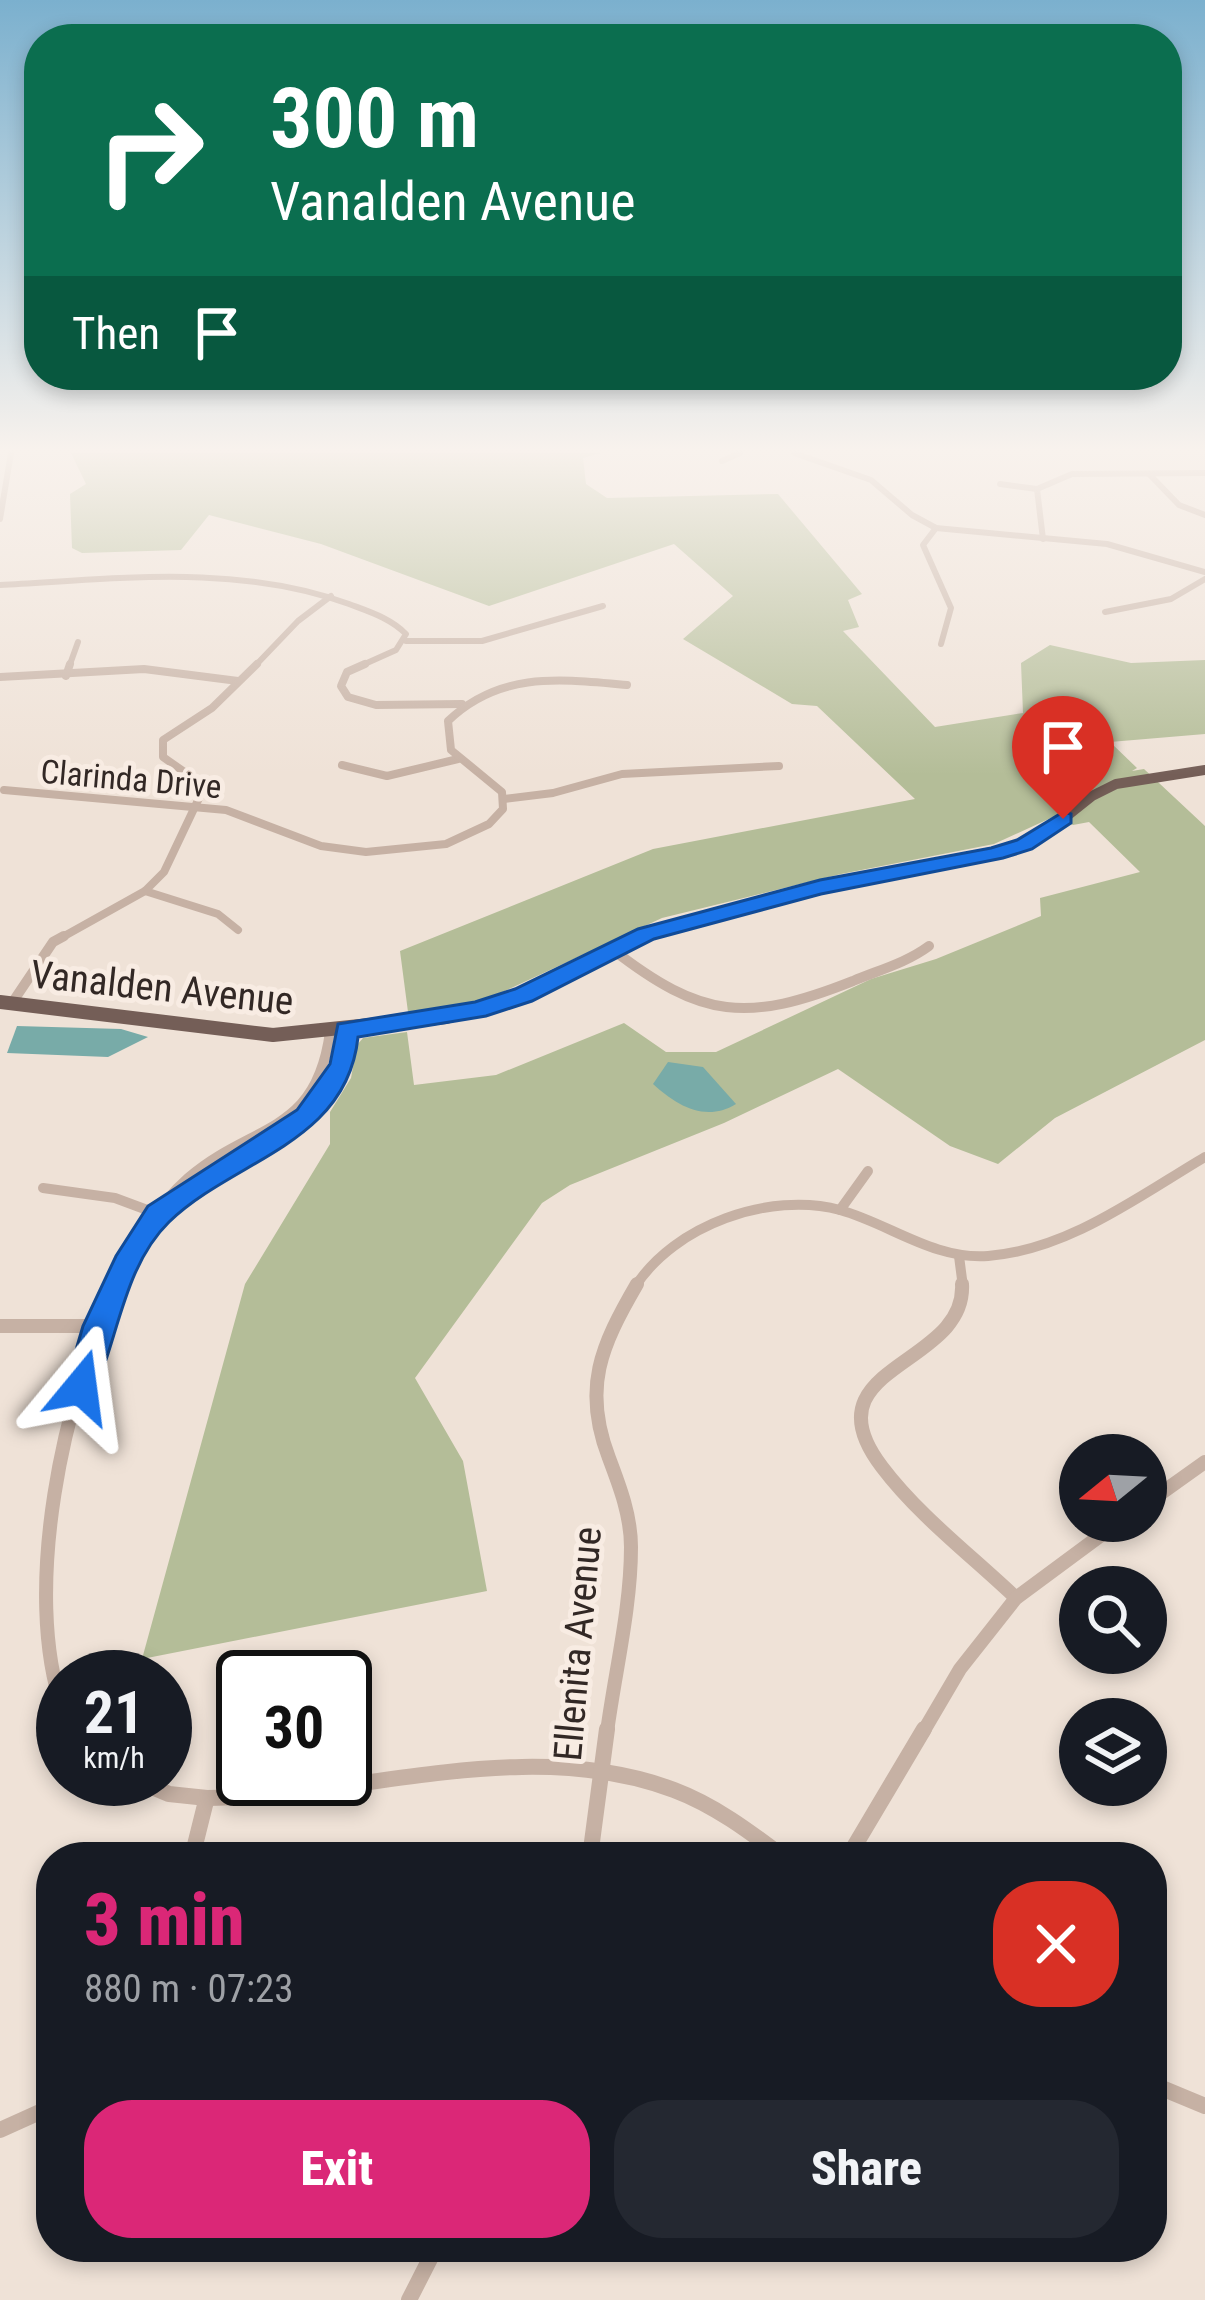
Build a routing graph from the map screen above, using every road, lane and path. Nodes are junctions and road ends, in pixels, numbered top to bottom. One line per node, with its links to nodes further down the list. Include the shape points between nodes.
1 (930, 560): 10 (street, via 951,608)
2 (1162, 560): 3 (street)
3 (1205, 575): 7 (street, via 1153,605)
4 (0, 584): 5 (street, via 218,578)
5 (331, 596): 8 (street, via 394,622); 13 (street, via 286,626)
6 (603, 606): 8 (street, via 482,641)
7 (1106, 612)
8 (406, 641): 15 (street, via 347,672 343,692 367,705)
9 (77, 642): 11 (street)
10 (941, 644)
11 (67, 676): 12 (street); 13 (street, via 159,670)
12 (0, 677)
13 (238, 681): 22 (street, via 220,703 163,740 163,758 200,787)
14 (627, 685): 15 (street, via 537,678 492,687)
15 (462, 704): 16 (street, via 448,721)
16 (458, 759): 17 (street, via 397,779); 21 (street)
17 (342, 766)
18 (778, 766): 21 (street, via 622,774)
19 (1205, 770): 26 (main road, Vanalden Avenue, via 1116,784 1043,835 995,854 820,887)
20 (4, 790): 22 (street, Clarinda Drive, via 77,803)
21 (504, 799): 22 (street, Clarinda Drive, via 495,822 480,832 392,852 340,850 237,813)
22 (194, 808): 23 (street, via 164,872)
23 (145, 891): 24 (street, via 218,914); 27 (street, via 53,942)
24 (238, 930)
25 (929, 946): 26 (street, via 806,1002 764,1012 678,998)
26 (612, 950): 28 (main road, Vanalden Avenue, via 477,1010)
27 (6, 1003): 29 (main road, Vanalden Avenue, via 273,1035)
28 (346, 1030): 29 (main road, Vanalden Avenue); 34 (street, via 342,1066 306,1117)
29 (330, 1032): 34 (street, via 314,1093 182,1186)
30 (1205, 1157): 35 (street, Ellenita Avenue, via 1064,1235 1008,1253)
31 (868, 1171): 33 (street)
32 (44, 1188): 34 (street)
33 (840, 1210): 35 (street, Ellenita Avenue); 43 (street, Ellenita Avenue, via 765,1208 676,1245 651,1265 603,1352 592,1387 631,1548)
34 (161, 1212): 37 (street)
35 (959, 1256): 41 (street, via 958,1319 880,1373 864,1394 862,1428 881,1467)
36 (0, 1326): 37 (street)
37 (99, 1326): 42 (street, via 68,1435)
38 (1205, 1462): 39 (street)
39 (1167, 1489)
40 (1092, 1542): 41 (street)
41 (1016, 1598): 49 (street, via 960,1669)
42 (47, 1650)
43 (601, 1772): 45 (street, via 510,1771); 47 (street, Ellenita Avenue); 48 (street, via 659,1784 727,1815)
44 (192, 1797): 45 (street)
45 (206, 1801): 46 (street)
46 (196, 1842)
47 (592, 1842)
48 (763, 1842)
49 (857, 1842)
50 (1167, 2090): 51 (street)
51 (1205, 2106)
52 (36, 2114): 53 (street)
53 (0, 2130)
54 (428, 2262): 55 (street)
55 (409, 2300)

